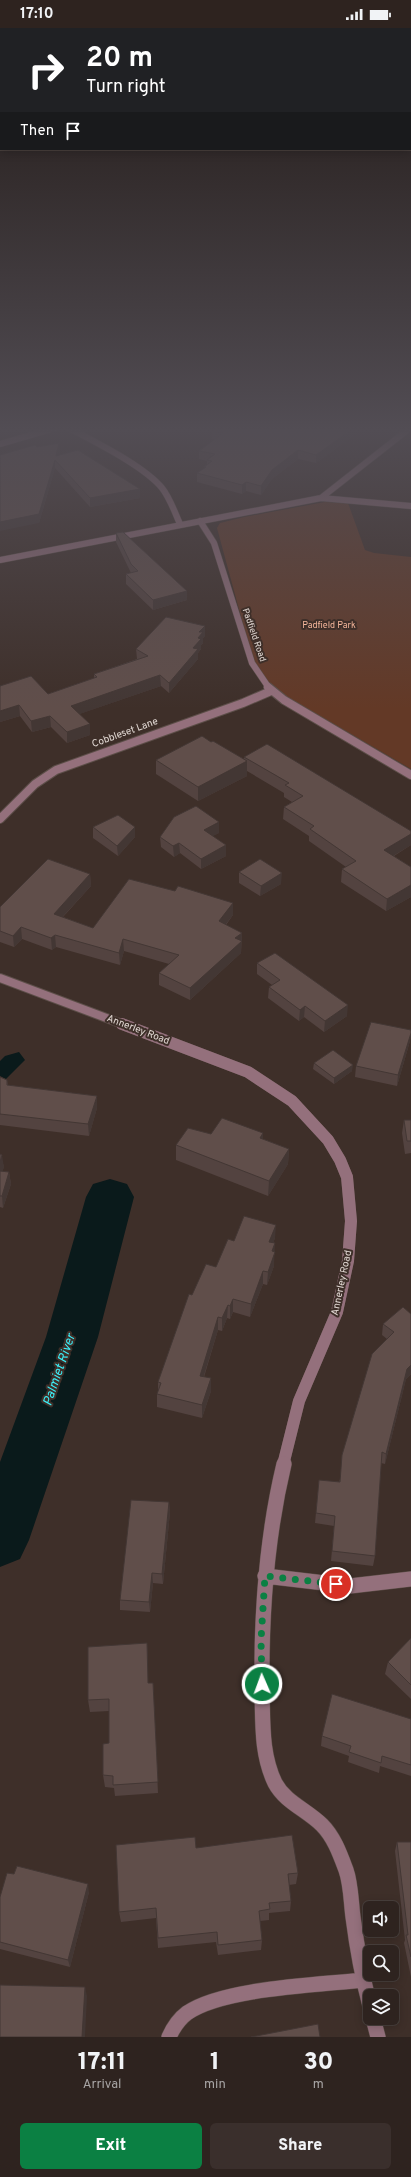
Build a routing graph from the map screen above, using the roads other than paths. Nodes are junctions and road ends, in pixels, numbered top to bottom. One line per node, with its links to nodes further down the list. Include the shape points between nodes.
1 (200, 521): 5 (street, Padfield Road, via 214,543 252,663 261,680)
2 (195, 522): 3 (street)
3 (180, 524): 4 (street)
4 (0, 560)
5 (271, 691): 6 (street, Padfield Road); 7 (street, Cobbleset Lane, via 56,770 35,784)
6 (411, 775)
7 (0, 819)
8 (0, 978): 9 (street, Annerley Road, via 248,1072 292,1101 328,1140 340,1160 347,1177 351,1221 348,1261 337,1312 299,1401 273,1508)
9 (265, 1576): 10 (street, via 350,1586); 11 (street, Annerley Road, via 261,1640 264,1743 267,1763 276,1784 288,1799 322,1825 335,1843 347,1872 350,1910)
10 (411, 1579)
11 (363, 1980): 13 (street, via 218,2000 191,2011 172,2027)
12 (375, 2025): 14 (street)
13 (169, 2037)
14 (378, 2037)

